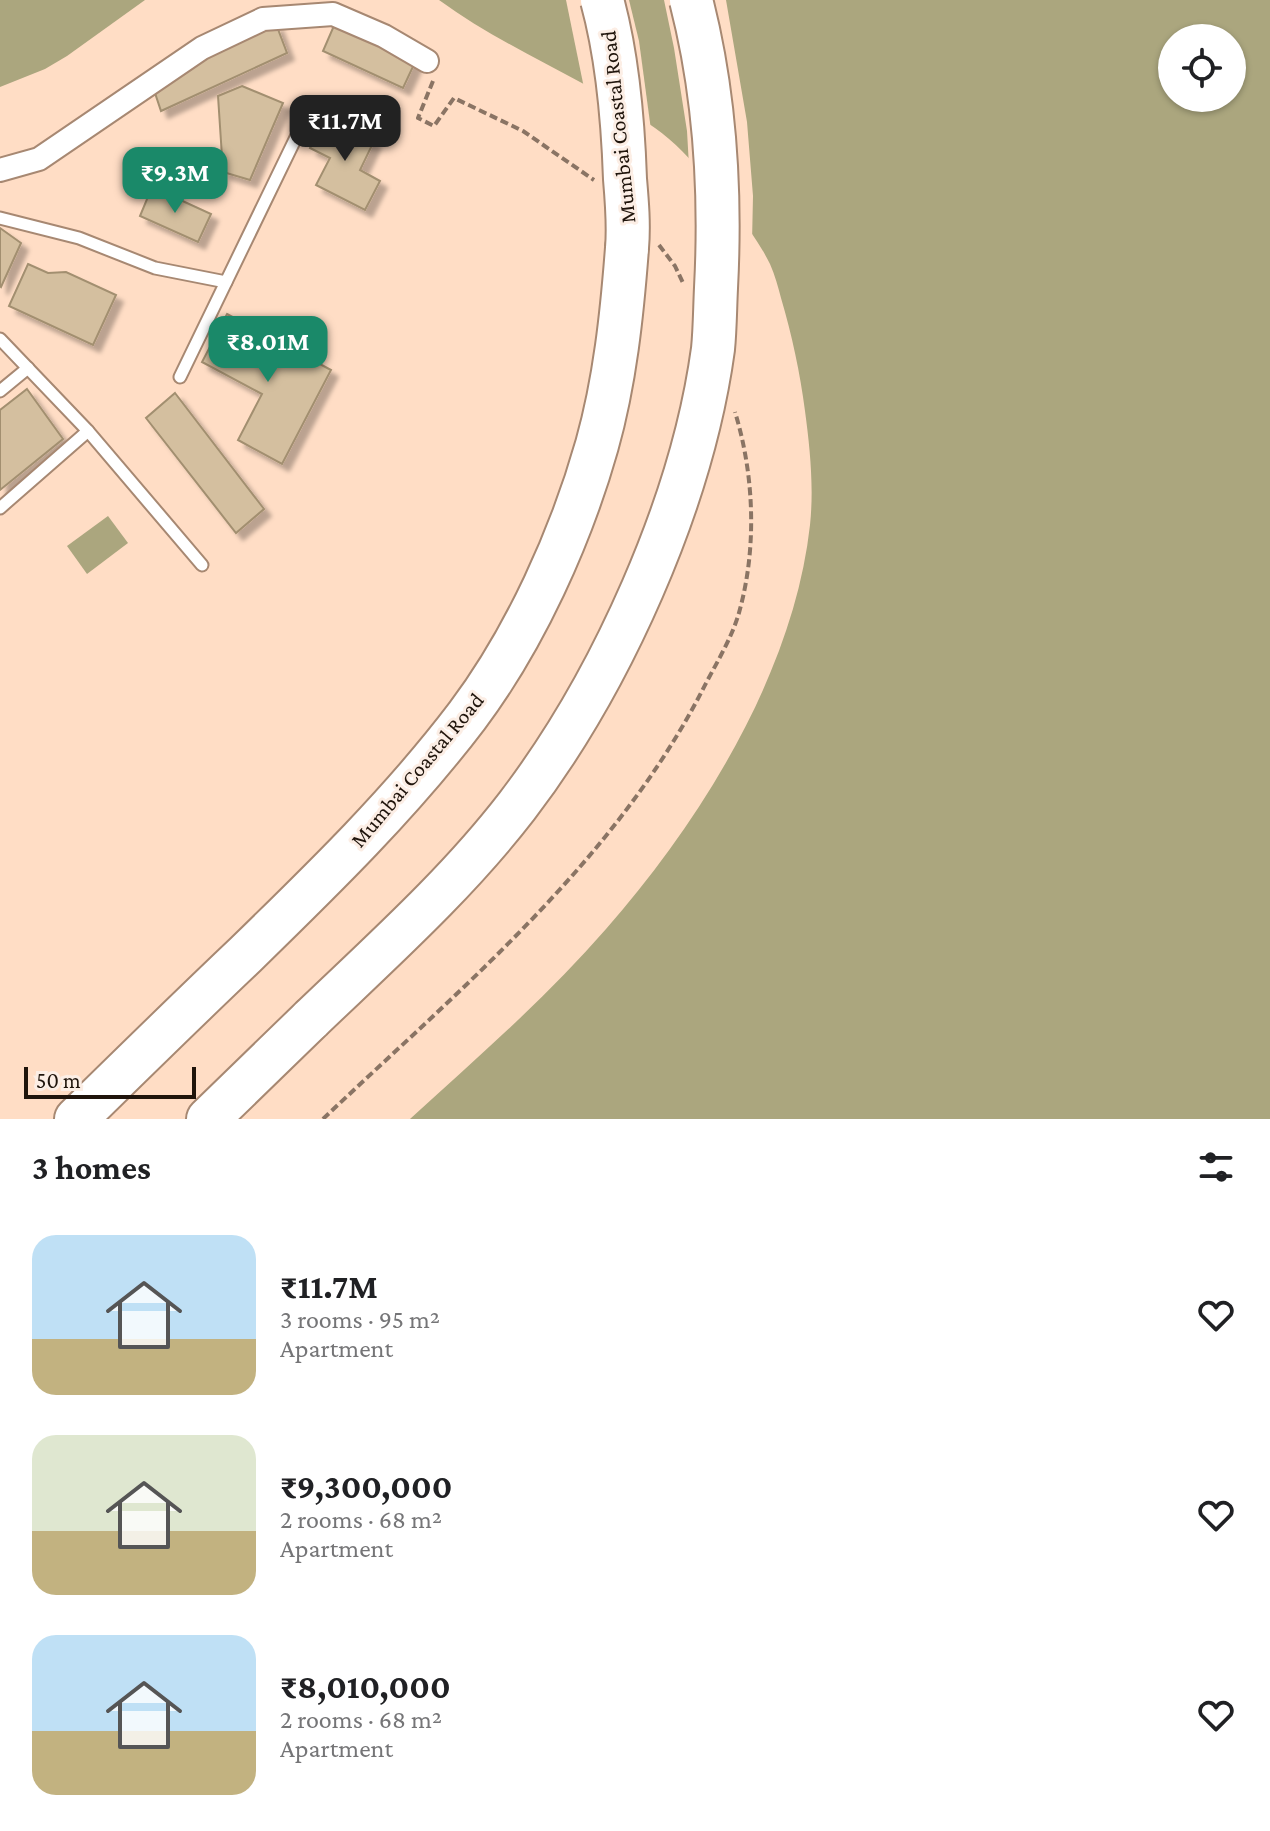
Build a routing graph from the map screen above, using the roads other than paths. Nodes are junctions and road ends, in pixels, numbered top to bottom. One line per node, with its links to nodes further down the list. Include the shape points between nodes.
1 (602, 0): 15 (highway, Mumbai Coastal Road, bridge, via 617,80 628,237 615,363 597,443 575,513 543,586 468,714 371,829)
2 (691, 0): 16 (highway, bridge, via 715,146 719,235 713,348 694,442 658,551 574,724 517,807 460,873)
3 (427, 61): 5 (street, via 333,14 263,19 202,48 39,159)
4 (303, 123): 7 (lane)
5 (0, 170)
6 (0, 218): 7 (lane, via 79,238 155,268)
7 (226, 282): 10 (lane)
8 (0, 339): 9 (lane)
9 (28, 368): 11 (lane); 12 (lane)
10 (180, 377)
11 (0, 391)
12 (88, 431): 13 (lane); 14 (lane)
13 (0, 508)
14 (202, 565)
15 (76, 1119)
16 (208, 1119)

